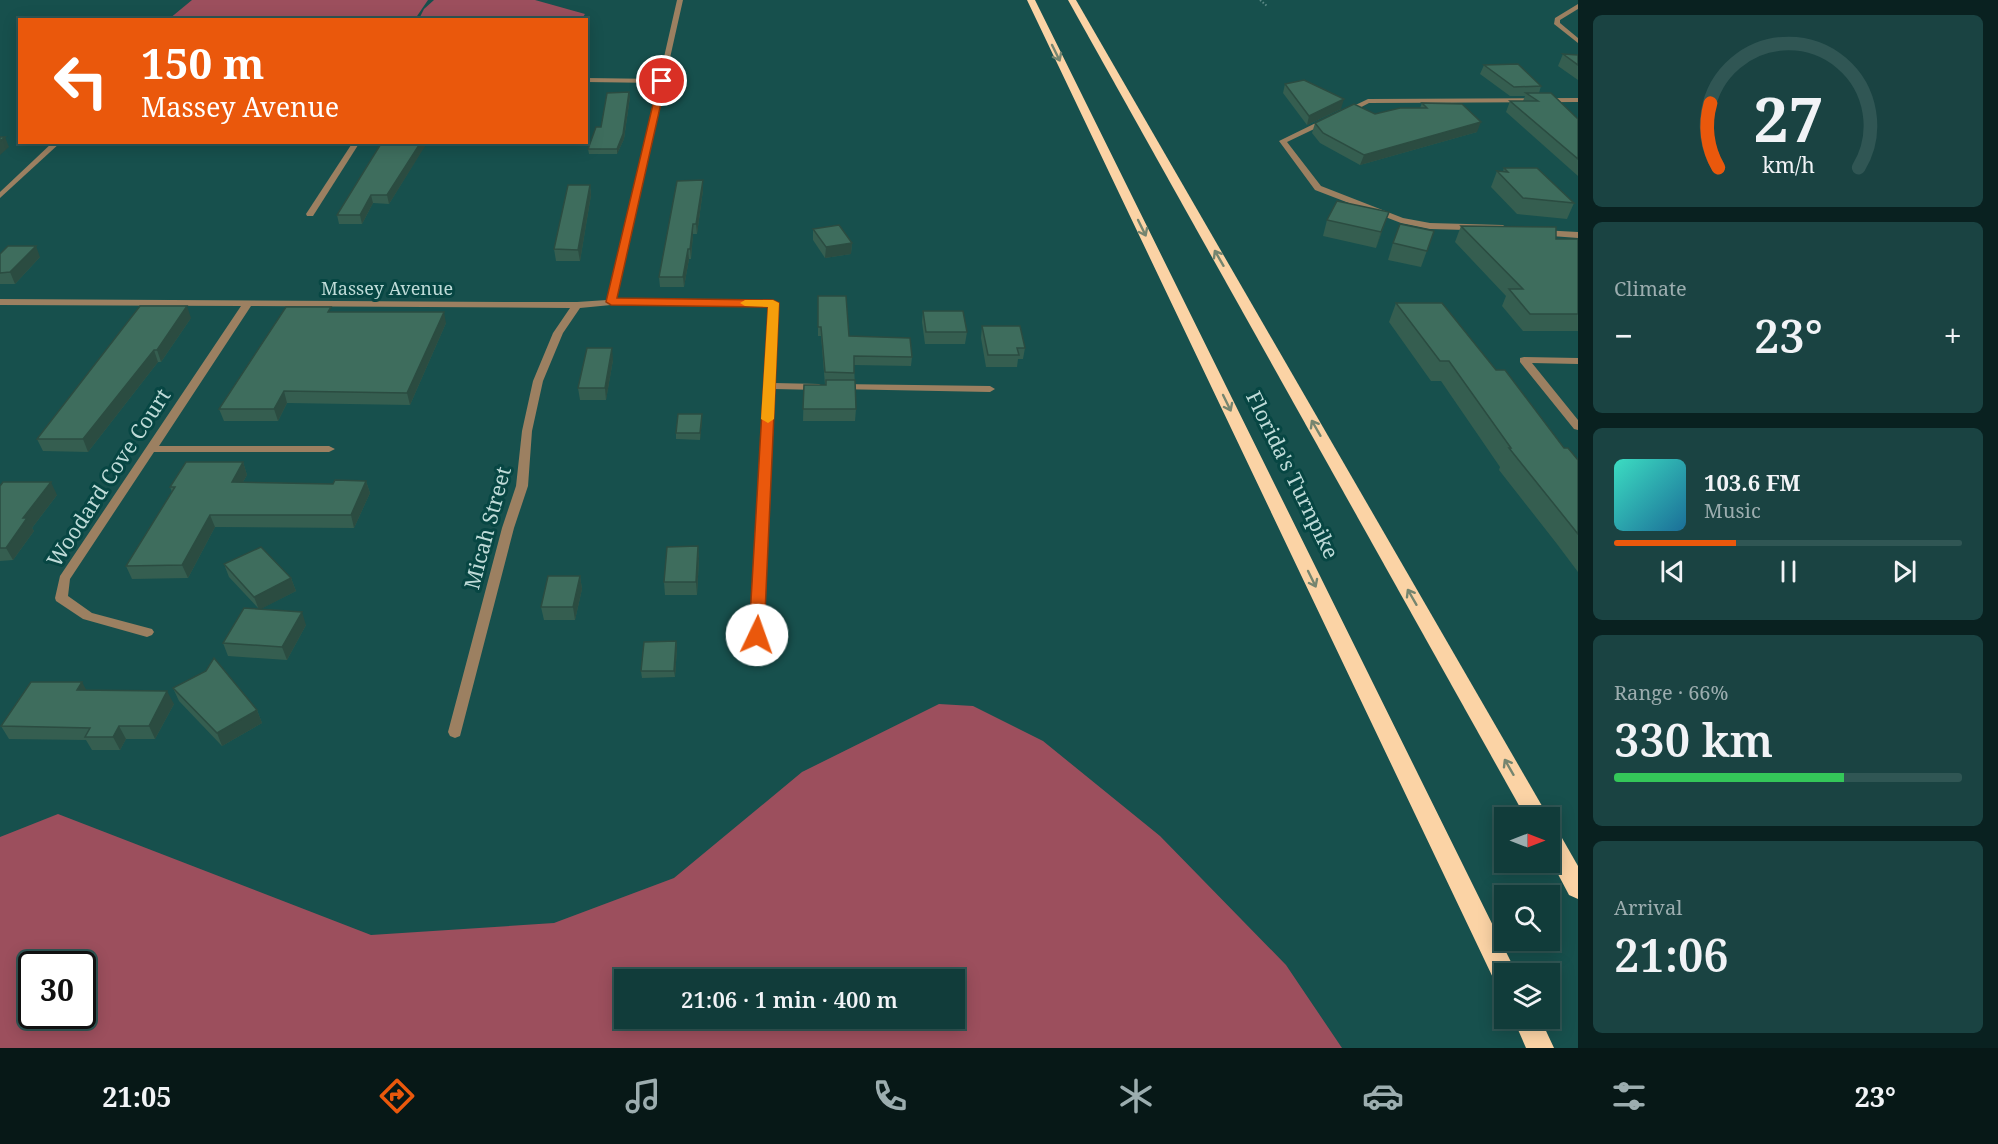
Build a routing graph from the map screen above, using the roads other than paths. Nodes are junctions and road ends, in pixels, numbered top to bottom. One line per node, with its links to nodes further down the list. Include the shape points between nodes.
1 (680, 0): 7 (street)
2 (1031, 0): 34 (highway, Florida's Turnpike, one-way to 34)
3 (1072, 0): 31 (highway, Florida's Turnpike, one-way to 3)
4 (1578, 6): 5 (street, via 1557,19 1557,24)
5 (1578, 41)
6 (588, 80): 7 (street)
7 (662, 81): 19 (street)
8 (1566, 100): 9 (street); 10 (street); 15 (street, via 1368,101 1283,141 1318,188 1401,220 1430,226 1482,225)
9 (1578, 100)
10 (1578, 110)
11 (56, 144): 13 (street)
12 (356, 144): 14 (street)
13 (0, 196)
14 (310, 214)
15 (1515, 230)
16 (1526, 231): 17 (street)
17 (1578, 235)
18 (0, 302): 20 (street, Massey Avenue)
19 (611, 302): 21 (street, Massey Avenue); 23 (street, Massey Avenue, via 773,303)
20 (248, 303): 21 (street, Massey Avenue); 26 (street, Woodard Cove Court)
21 (577, 305): 30 (street, Micah Street, via 564,319 534,394 520,494)
22 (1578, 361): 25 (street, via 1524,360)
23 (769, 386): 24 (street); 29 (street)
24 (990, 390)
25 (1578, 428)
26 (149, 449): 27 (street); 28 (street, Woodard Cove Court, via 64,579 61,598 88,616)
27 (328, 449)
28 (147, 632)
29 (757, 635)
30 (455, 732)
31 (1532, 807)
32 (1560, 856): 33 (highway)
33 (1578, 888)
34 (1499, 963)
35 (1531, 1029): 36 (highway)
36 (1540, 1048)

